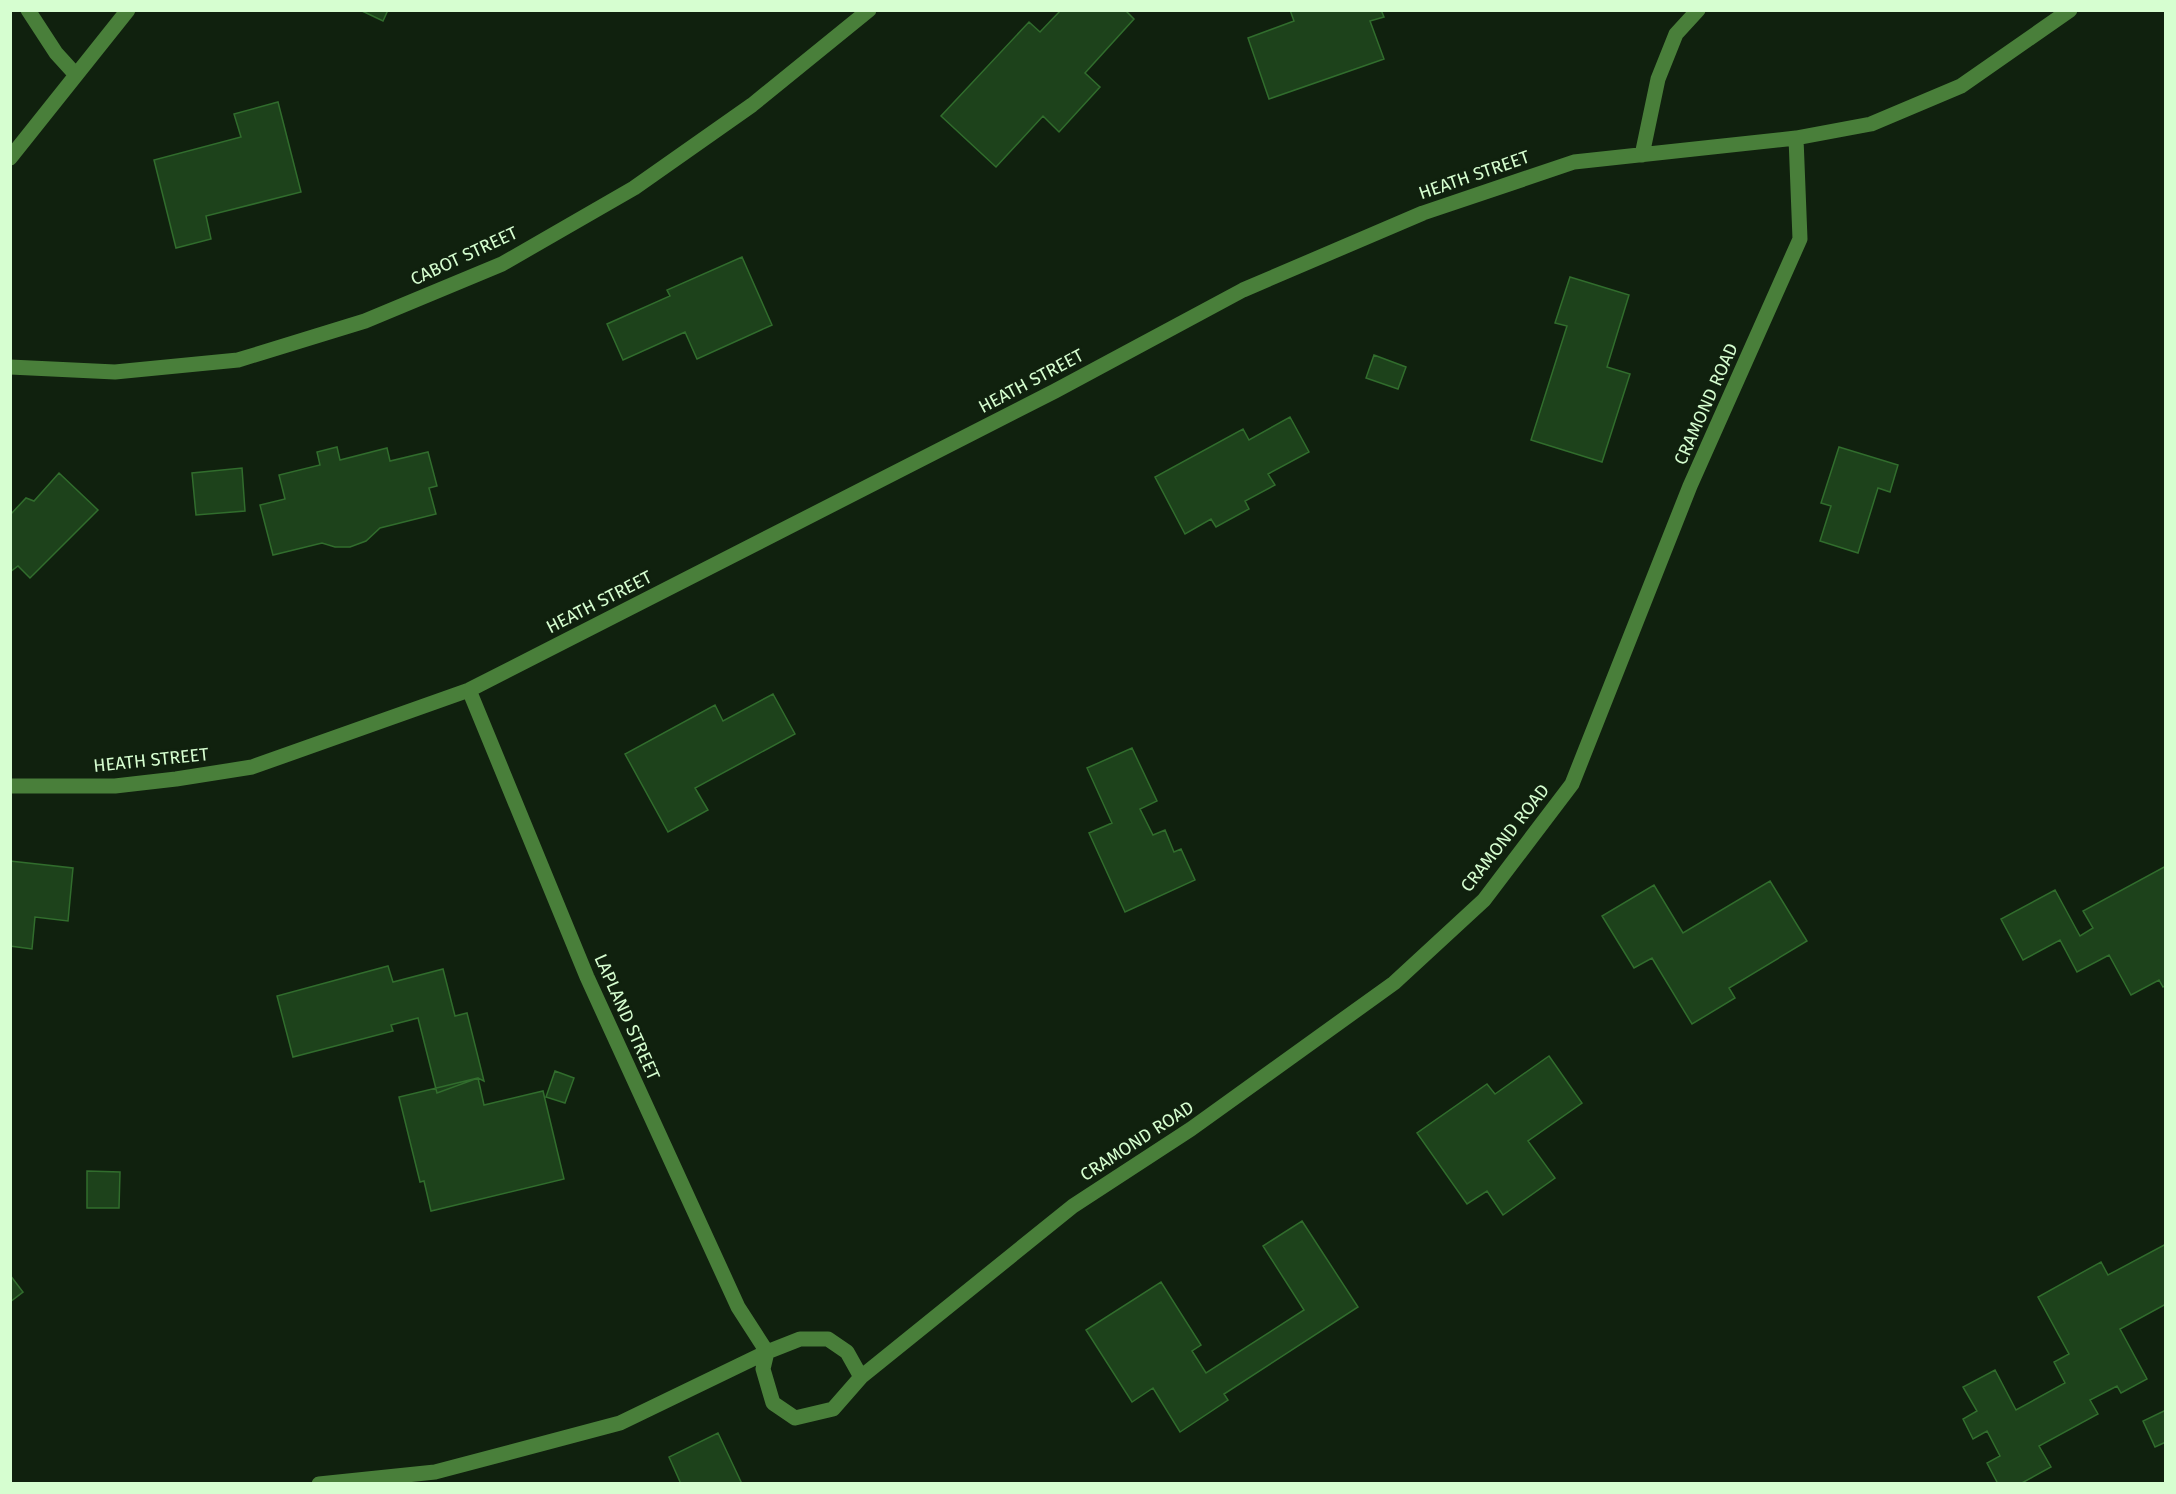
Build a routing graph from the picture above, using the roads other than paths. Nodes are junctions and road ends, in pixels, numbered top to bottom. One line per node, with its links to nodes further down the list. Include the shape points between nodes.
1 (28, 10): 6 (street, via 56,53)
2 (128, 10): 6 (street)
3 (869, 10): 10 (street, CABOT STREET, via 752,105 634,188 502,264 376,317 238,360 115,372)
4 (1698, 10): 8 (street, via 1676,34 1658,79)
5 (2070, 10): 7 (street, HEATH STREET, via 1961,86 1871,124)
6 (76, 75): 9 (street)
7 (1796, 138): 8 (street, HEATH STREET); 14 (street, CRAMOND ROAD, via 1800,239 1690,486 1572,784 1484,900 1394,983 1191,1129 1073,1206)
8 (1642, 155): 11 (street, HEATH STREET, via 1574,162 1423,213 1243,290)
9 (10, 158)
10 (10, 367)
11 (469, 690): 12 (street, HEATH STREET, via 252,767 115,786); 13 (street, LAPLAND STREET, via 587,977 738,1307)
12 (10, 786)
13 (766, 1352): 14 (street, via 800,1339 828,1339 847,1352); 14 (street, via 763,1369 773,1403 795,1418 833,1409); 15 (street, via 620,1423 435,1472)
14 (861, 1377)
15 (319, 1484)

